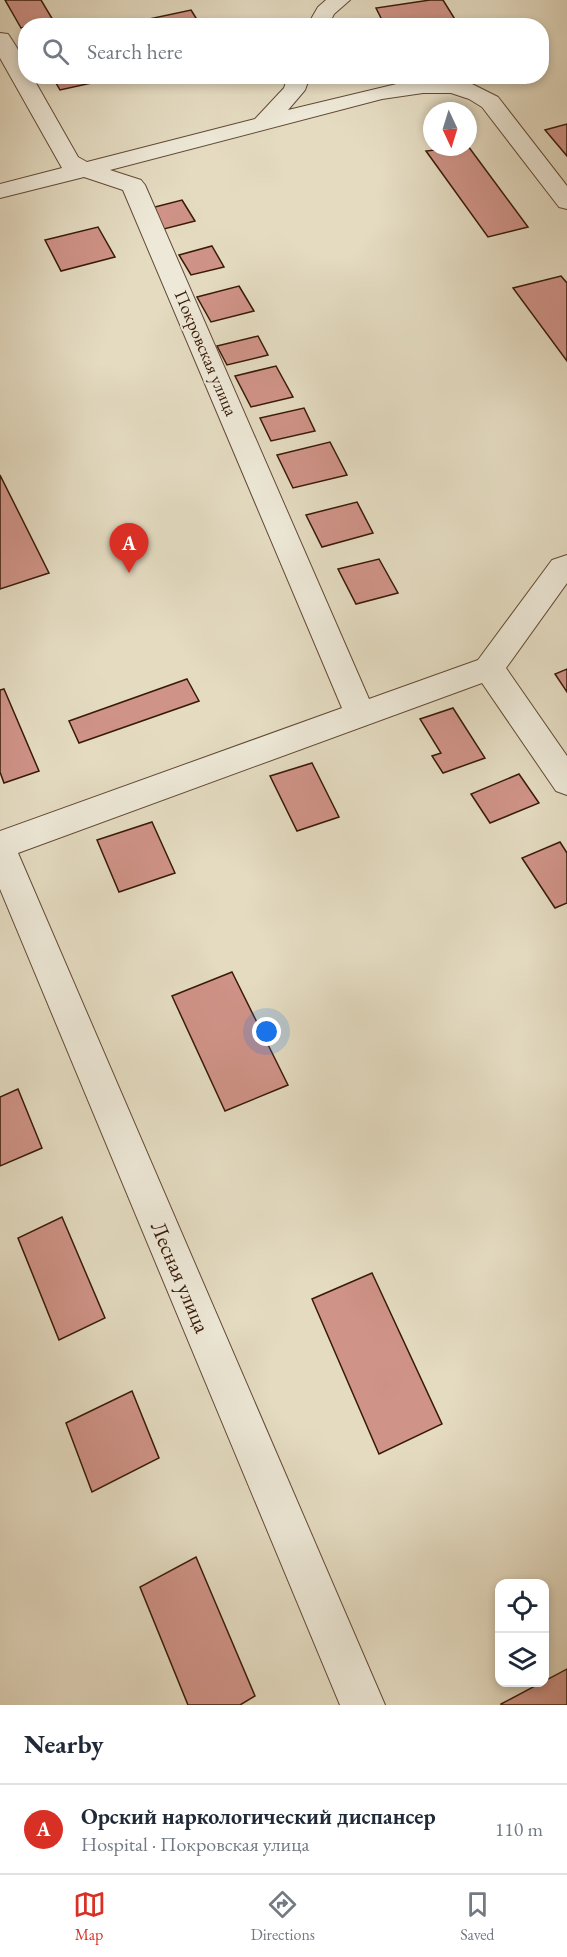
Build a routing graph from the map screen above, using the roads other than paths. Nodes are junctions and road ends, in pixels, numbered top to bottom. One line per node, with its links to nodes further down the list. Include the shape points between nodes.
1 (339, 0): 2 (street)
2 (321, 18)
3 (0, 39): 4 (street, Покровская улица)
4 (18, 71)
5 (25, 84): 8 (street, Покровская улица, via 69,162)
6 (296, 84): 7 (street)
7 (263, 123): 8 (street); 10 (street, via 381,93 445,84 477,92 490,102)
8 (84, 170): 9 (street); 13 (street, Покровская улица, via 134,185)
9 (0, 191)
10 (567, 202)
11 (567, 566): 12 (street)
12 (489, 668): 13 (street); 14 (street)
13 (360, 713): 15 (street)
14 (567, 782)
15 (0, 847): 16 (street, Лесная улица)
16 (363, 1705)

